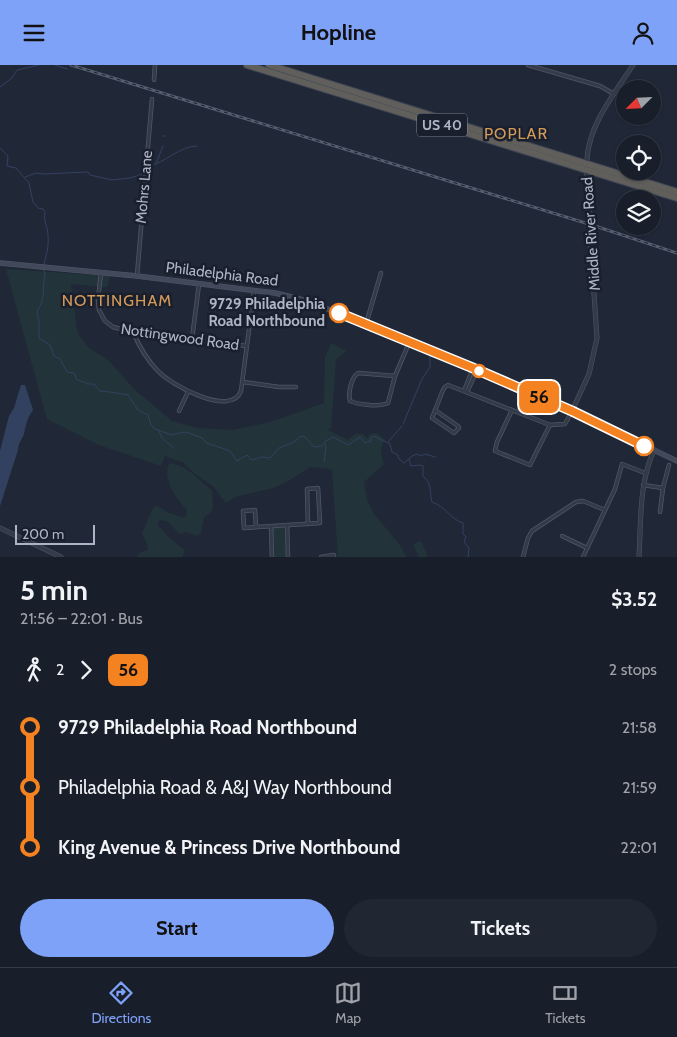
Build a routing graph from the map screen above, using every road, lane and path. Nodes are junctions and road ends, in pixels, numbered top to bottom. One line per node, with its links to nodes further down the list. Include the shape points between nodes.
1 (155, 65): 6 (street)
2 (247, 65): 9 (highway, US 40)
3 (269, 65): 9 (highway, US 40)
4 (528, 65): 7 (street, via 600,86)
5 (633, 65): 7 (street, Middle River Road)
6 (154, 80)
7 (614, 94): 9 (street, Middle River Road, via 591,137)
8 (152, 99): 15 (street, Mohrs Lane)
9 (587, 166): 10 (highway, US 40); 11 (highway, US 40); 32 (street, Middle River Road, bridge, via 596,344 589,375)
10 (677, 191)
11 (677, 198)
12 (0, 263): 13 (main road, Philadelphia Road)
13 (101, 272): 15 (main road, Philadelphia Road); 19 (street, Nottingwood Road, via 99,306 103,319 113,327)
14 (381, 273): 18 (street)
15 (137, 276): 16 (main road, Philadelphia Road)
16 (200, 284): 17 (main road, Philadelphia Road); 20 (street)
17 (254, 291): 18 (main road, Philadelphia Road, via 299,299); 22 (street)
18 (366, 324): 21 (main road, Philadelphia Road)
19 (133, 332): 20 (street, Nottingwood Road); 27 (street, via 158,372)
20 (192, 339): 22 (street, Nottingwood Road)
21 (409, 343): 23 (main road, Philadelphia Road); 24 (street)
22 (247, 346): 25 (street)
23 (475, 369): 28 (street); 32 (main road, Philadelphia Road)
24 (395, 376): 24 (street, via 387,404 358,403 349,399 357,374)
25 (243, 382): 26 (street); 27 (street, via 240,394 232,401 212,400)
26 (296, 387)
27 (188, 391): 30 (street)
28 (465, 392): 29 (street); 31 (street, via 446,386)
29 (512, 410): 33 (street); 33 (street, via 495,451 521,462 530,465)
30 (179, 411)
31 (435, 411): 31 (street, via 432,419 456,432 458,426)
32 (572, 411): 33 (street, via 565,424); 34 (main road, Philadelphia Road)
33 (550, 425)
34 (654, 450): 35 (main road, Philadelphia Road); 37 (street)
35 (677, 461)
36 (669, 465): 39 (street)
37 (645, 473): 38 (street); 40 (street, via 622,465)
38 (643, 485): 39 (street); 56 (street)
39 (663, 488): 41 (street)
40 (605, 510): 48 (street); 54 (street, via 582,501 576,502 532,531)
41 (660, 512)
42 (308, 524): 42 (street, via 306,489 318,488 320,523); 43 (street)
43 (287, 525): 44 (street); 52 (street)
44 (271, 526): 45 (street); 51 (street)
45 (256, 527): 45 (street, via 255,510 243,511 244,527)
46 (0, 528): 50 (street)
47 (562, 536): 48 (street)
48 (587, 548): 55 (street)
49 (334, 556): 53 (street)
50 (61, 557)
51 (272, 557)
52 (288, 557)
53 (321, 557)
54 (524, 557)
55 (583, 557)
56 (639, 557)

